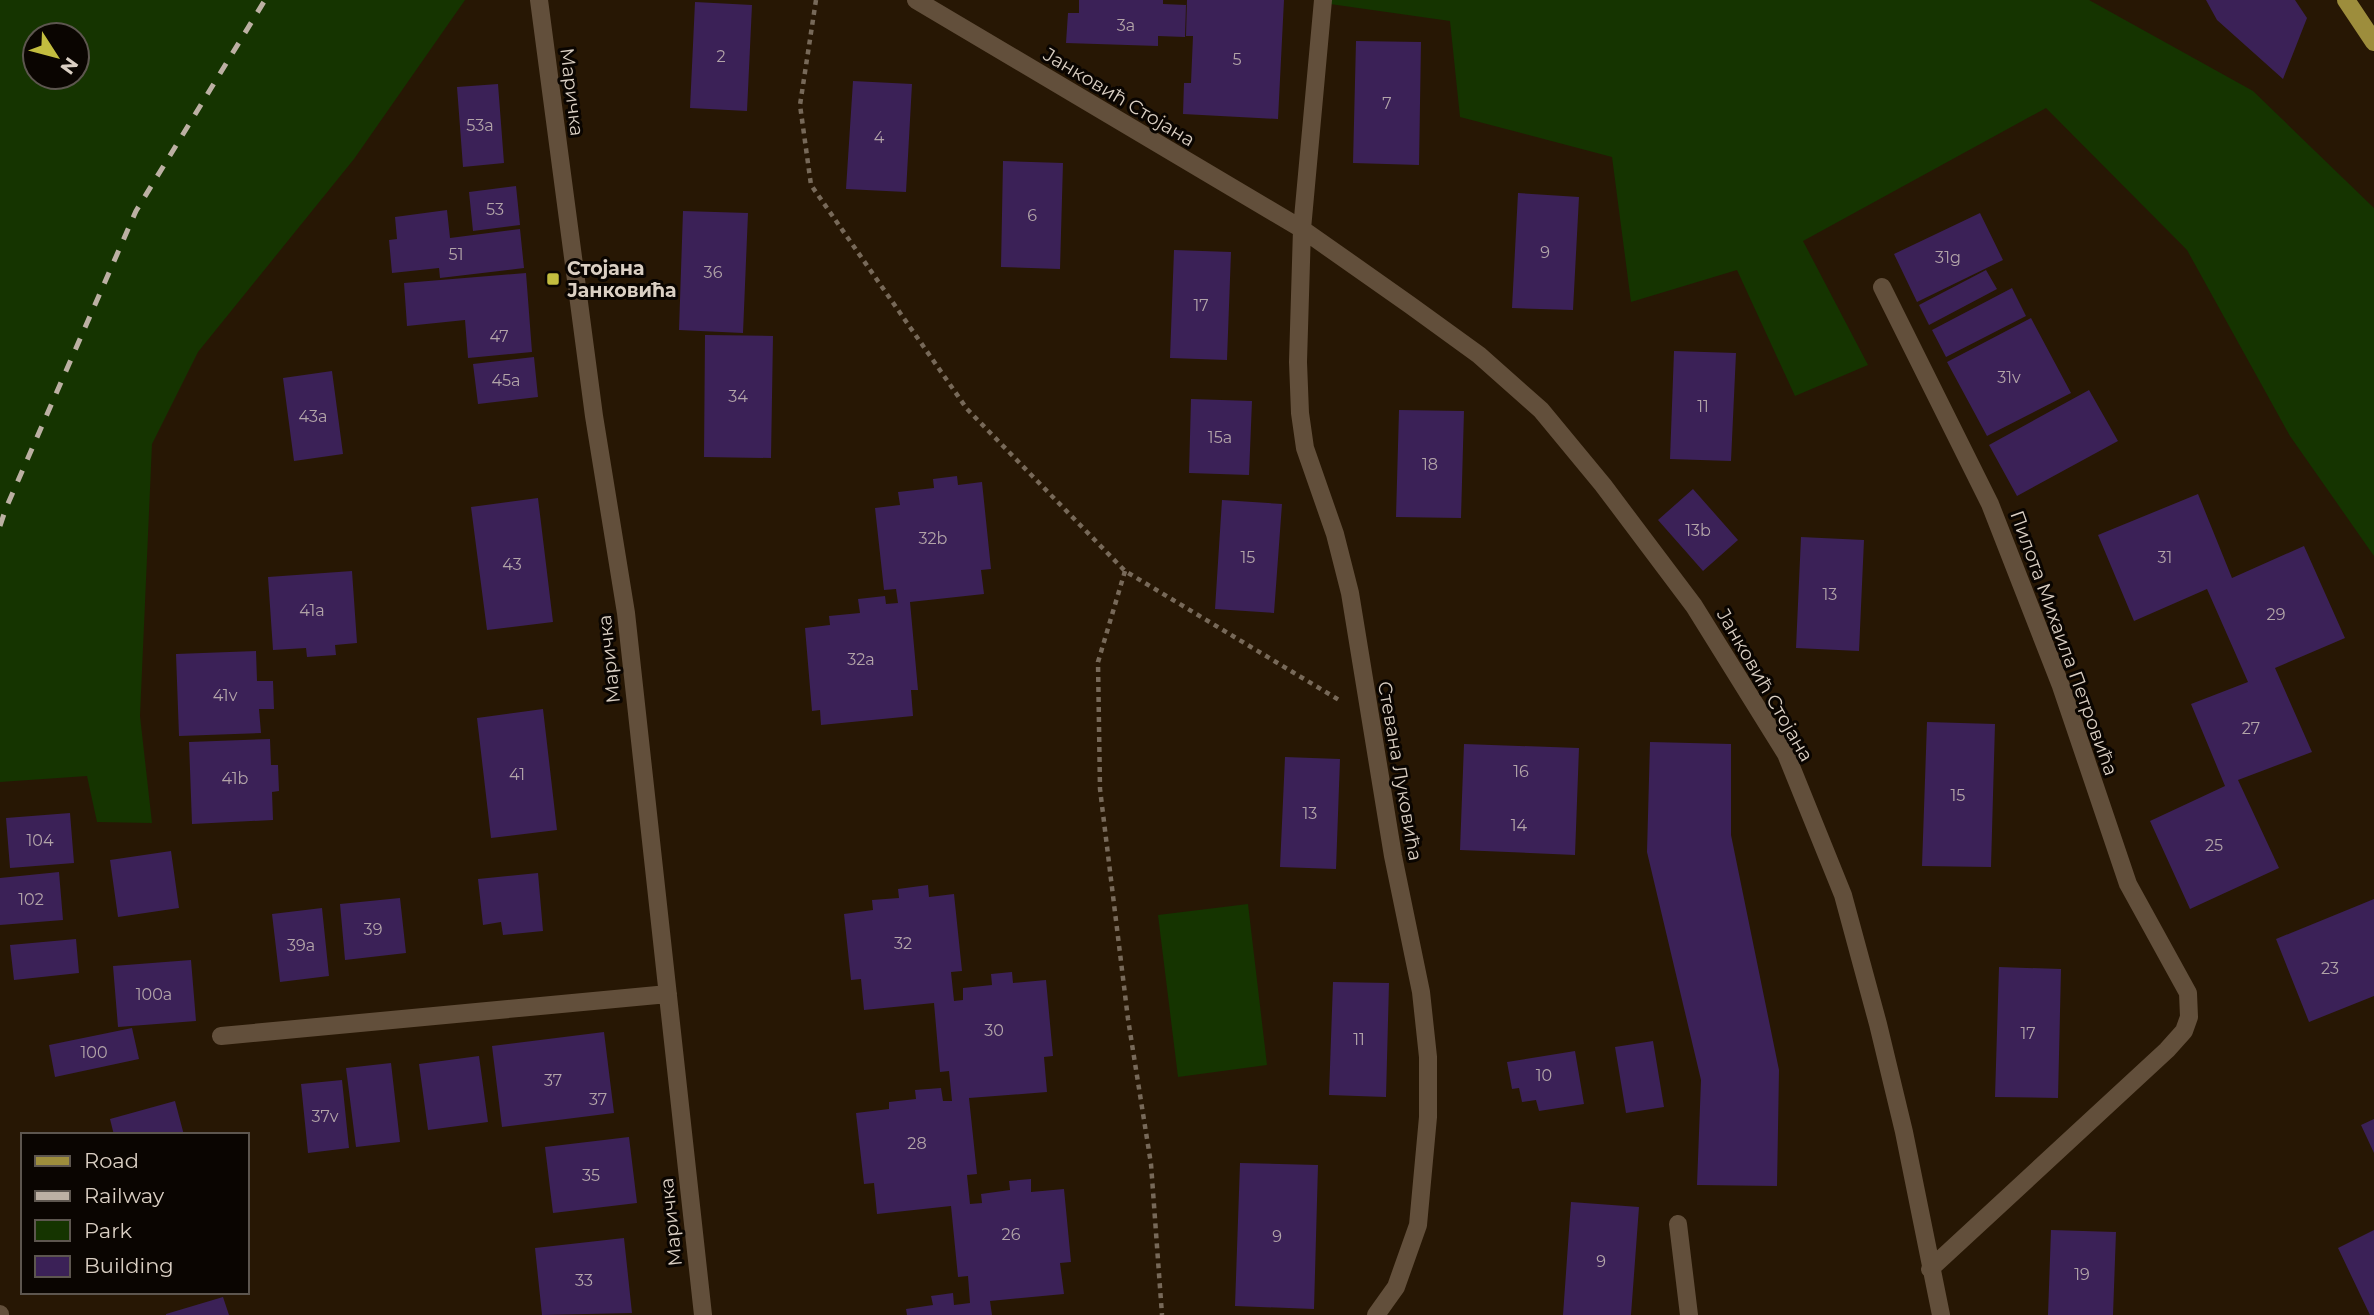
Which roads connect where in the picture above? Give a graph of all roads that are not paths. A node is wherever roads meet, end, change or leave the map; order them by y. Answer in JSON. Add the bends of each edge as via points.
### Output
{"nodes":[{"id":1,"x":539,"y":0,"type":"edge"},
{"id":2,"x":916,"y":0,"type":"edge"},
{"id":3,"x":1323,"y":0,"type":"edge"},
{"id":4,"x":2346,"y":0,"type":"edge"},
{"id":5,"x":2374,"y":42,"type":"edge"},
{"id":6,"x":1302,"y":229,"type":"junction"},
{"id":7,"x":1882,"y":287,"type":"dead end"},
{"id":8,"x":668,"y":994,"type":"junction"},
{"id":9,"x":221,"y":1036,"type":"dead end"},
{"id":10,"x":1678,"y":1224,"type":"dead end"},
{"id":11,"x":1930,"y":1269,"type":"junction"},
{"id":12,"x":703,"y":1315,"type":"edge"},
{"id":13,"x":1376,"y":1315,"type":"edge"},
{"id":14,"x":1689,"y":1315,"type":"edge"},
{"id":15,"x":1941,"y":1315,"type":"edge"}],
"edges":[{"from":1,"to":8,"type":"street","name":"Маричка","via":[[594,415],[626,613]]},
{"from":2,"to":6,"type":"street","name":"Јанковић Стојана"},
{"from":3,"to":6,"type":"street"},
{"from":4,"to":5,"type":"main road"},
{"from":6,"to":11,"type":"street","name":"Јанковић Стојана","via":[[1479,355],[1541,410],[1694,606],[1786,754],[1843,895],[1904,1132]]},
{"from":6,"to":13,"type":"street","name":"Стевана Луковића","via":[[1298,362],[1305,448],[1350,593],[1393,856],[1421,992],[1428,1069],[1418,1225],[1396,1287]]},
{"from":7,"to":11,"type":"street","name":"Пилота Михаила Петровића","via":[[1990,504],[2061,686],[2128,884],[2188,993],[2189,1017],[2184,1031],[2167,1051]]},
{"from":8,"to":9,"type":"street"},
{"from":8,"to":12,"type":"street","name":"Маричка"},
{"from":10,"to":14,"type":"street"},
{"from":11,"to":15,"type":"street","name":"Јанковић Стојана"}]}
